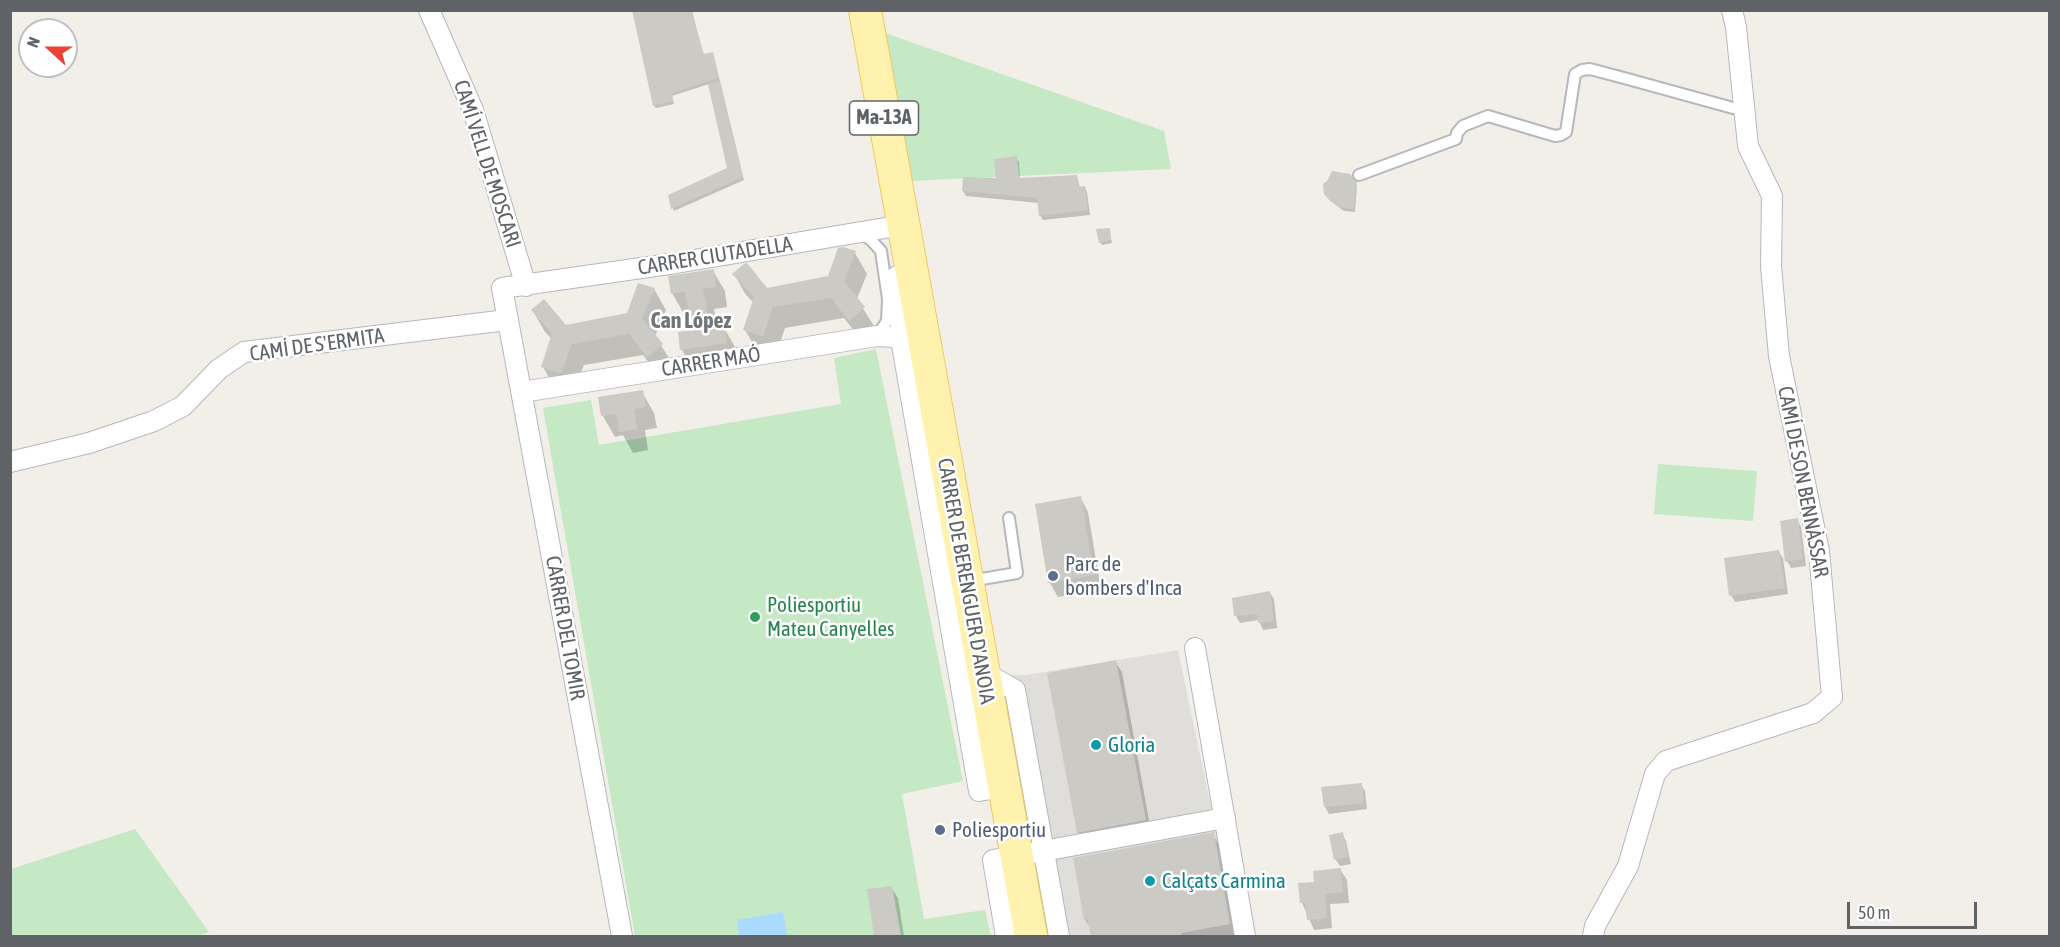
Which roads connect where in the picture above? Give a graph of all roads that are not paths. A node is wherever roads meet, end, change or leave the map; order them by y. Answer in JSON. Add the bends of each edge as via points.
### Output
{"nodes":[{"id":1,"x":429,"y":10,"type":"edge"},
{"id":2,"x":865,"y":10,"type":"edge"},
{"id":3,"x":1732,"y":10,"type":"edge"},
{"id":4,"x":1744,"y":111,"type":"junction"},
{"id":5,"x":1359,"y":175,"type":"dead end"},
{"id":6,"x":903,"y":225,"type":"junction"},
{"id":7,"x":860,"y":232,"type":"junction"},
{"id":8,"x":526,"y":286,"type":"junction"},
{"id":9,"x":507,"y":320,"type":"junction"},
{"id":10,"x":877,"y":336,"type":"junction"},
{"id":11,"x":901,"y":339,"type":"junction"},
{"id":12,"x":522,"y":392,"type":"junction"},
{"id":13,"x":10,"y":462,"type":"edge"},
{"id":14,"x":1010,"y":518,"type":"dead end"},
{"id":15,"x":966,"y":581,"type":"junction"},
{"id":16,"x":1196,"y":648,"type":"dead end"},
{"id":17,"x":982,"y":671,"type":"junction"},
{"id":18,"x":1003,"y":787,"type":"junction"},
{"id":19,"x":1225,"y":818,"type":"junction"},
{"id":20,"x":1030,"y":853,"type":"junction"},
{"id":21,"x":622,"y":936,"type":"edge"},
{"id":22,"x":1006,"y":936,"type":"edge"},
{"id":23,"x":1031,"y":936,"type":"edge"},
{"id":24,"x":1059,"y":936,"type":"edge"},
{"id":25,"x":1245,"y":936,"type":"edge"},
{"id":26,"x":1593,"y":936,"type":"edge"}],
"edges":[{"from":1,"to":8,"type":"street","name":"CAMÍ VELL DE MOSCARI","via":[[473,110]]},
{"from":2,"to":6,"type":"main road","number":"Ma-13A"},
{"from":3,"to":4,"type":"street","name":"CAMÍ DE SON BENNÀSSAR"},
{"from":4,"to":5,"type":"lane","via":[[1582,70],[1575,74],[1566,132],[1561,135],[1488,116],[1463,126],[1456,139]]},
{"from":4,"to":26,"type":"street","name":"CAMÍ DE SON BENNÀSSAR","via":[[1748,147],[1772,196],[1772,266],[1779,356],[1819,551],[1832,697],[1813,713],[1666,761],[1655,774],[1628,866]]},
{"from":6,"to":7,"type":"street","name":"CARRER CIUTADELLA"},
{"from":6,"to":11,"type":"street","via":[[893,249],[901,298]]},
{"from":6,"to":15,"type":"main road","name":"CARRER DE BERENGUER D'ANOIA"},
{"from":7,"to":8,"type":"street","name":"CARRER CIUTADELLA"},
{"from":7,"to":10,"type":"lane","via":[[881,251],[887,321]]},
{"from":8,"to":9,"type":"street","name":"CARRER CIUTADELLA","via":[[502,288]]},
{"from":9,"to":12,"type":"street","name":"CARRER DEL TOMIR"},
{"from":9,"to":13,"type":"street","name":"CAMÍ DE S'ERMITA","via":[[244,352],[219,369],[183,406],[154,421],[89,443]]},
{"from":10,"to":11,"type":"street","name":"CARRER MAÓ"},
{"from":10,"to":12,"type":"street","name":"CARRER MAÓ"},
{"from":11,"to":18,"type":"street","via":[[980,790]]},
{"from":12,"to":21,"type":"street","name":"CARRER DEL TOMIR"},
{"from":14,"to":15,"type":"lane","via":[[1017,573]]},
{"from":15,"to":17,"type":"main road","name":"CARRER DE BERENGUER D'ANOIA"},
{"from":16,"to":19,"type":"street"},
{"from":17,"to":18,"type":"main road","name":"CARRER DE BERENGUER D'ANOIA"},
{"from":17,"to":20,"type":"street","via":[[1015,690]]},
{"from":18,"to":20,"type":"main road","name":"CARRER DE BERENGUER D'ANOIA"},
{"from":19,"to":20,"type":"street"},
{"from":19,"to":25,"type":"street"},
{"from":20,"to":22,"type":"street","via":[[993,860]]},
{"from":20,"to":23,"type":"main road","name":"CARRER DE BERENGUER D'ANOIA"},
{"from":20,"to":24,"type":"street"}]}
